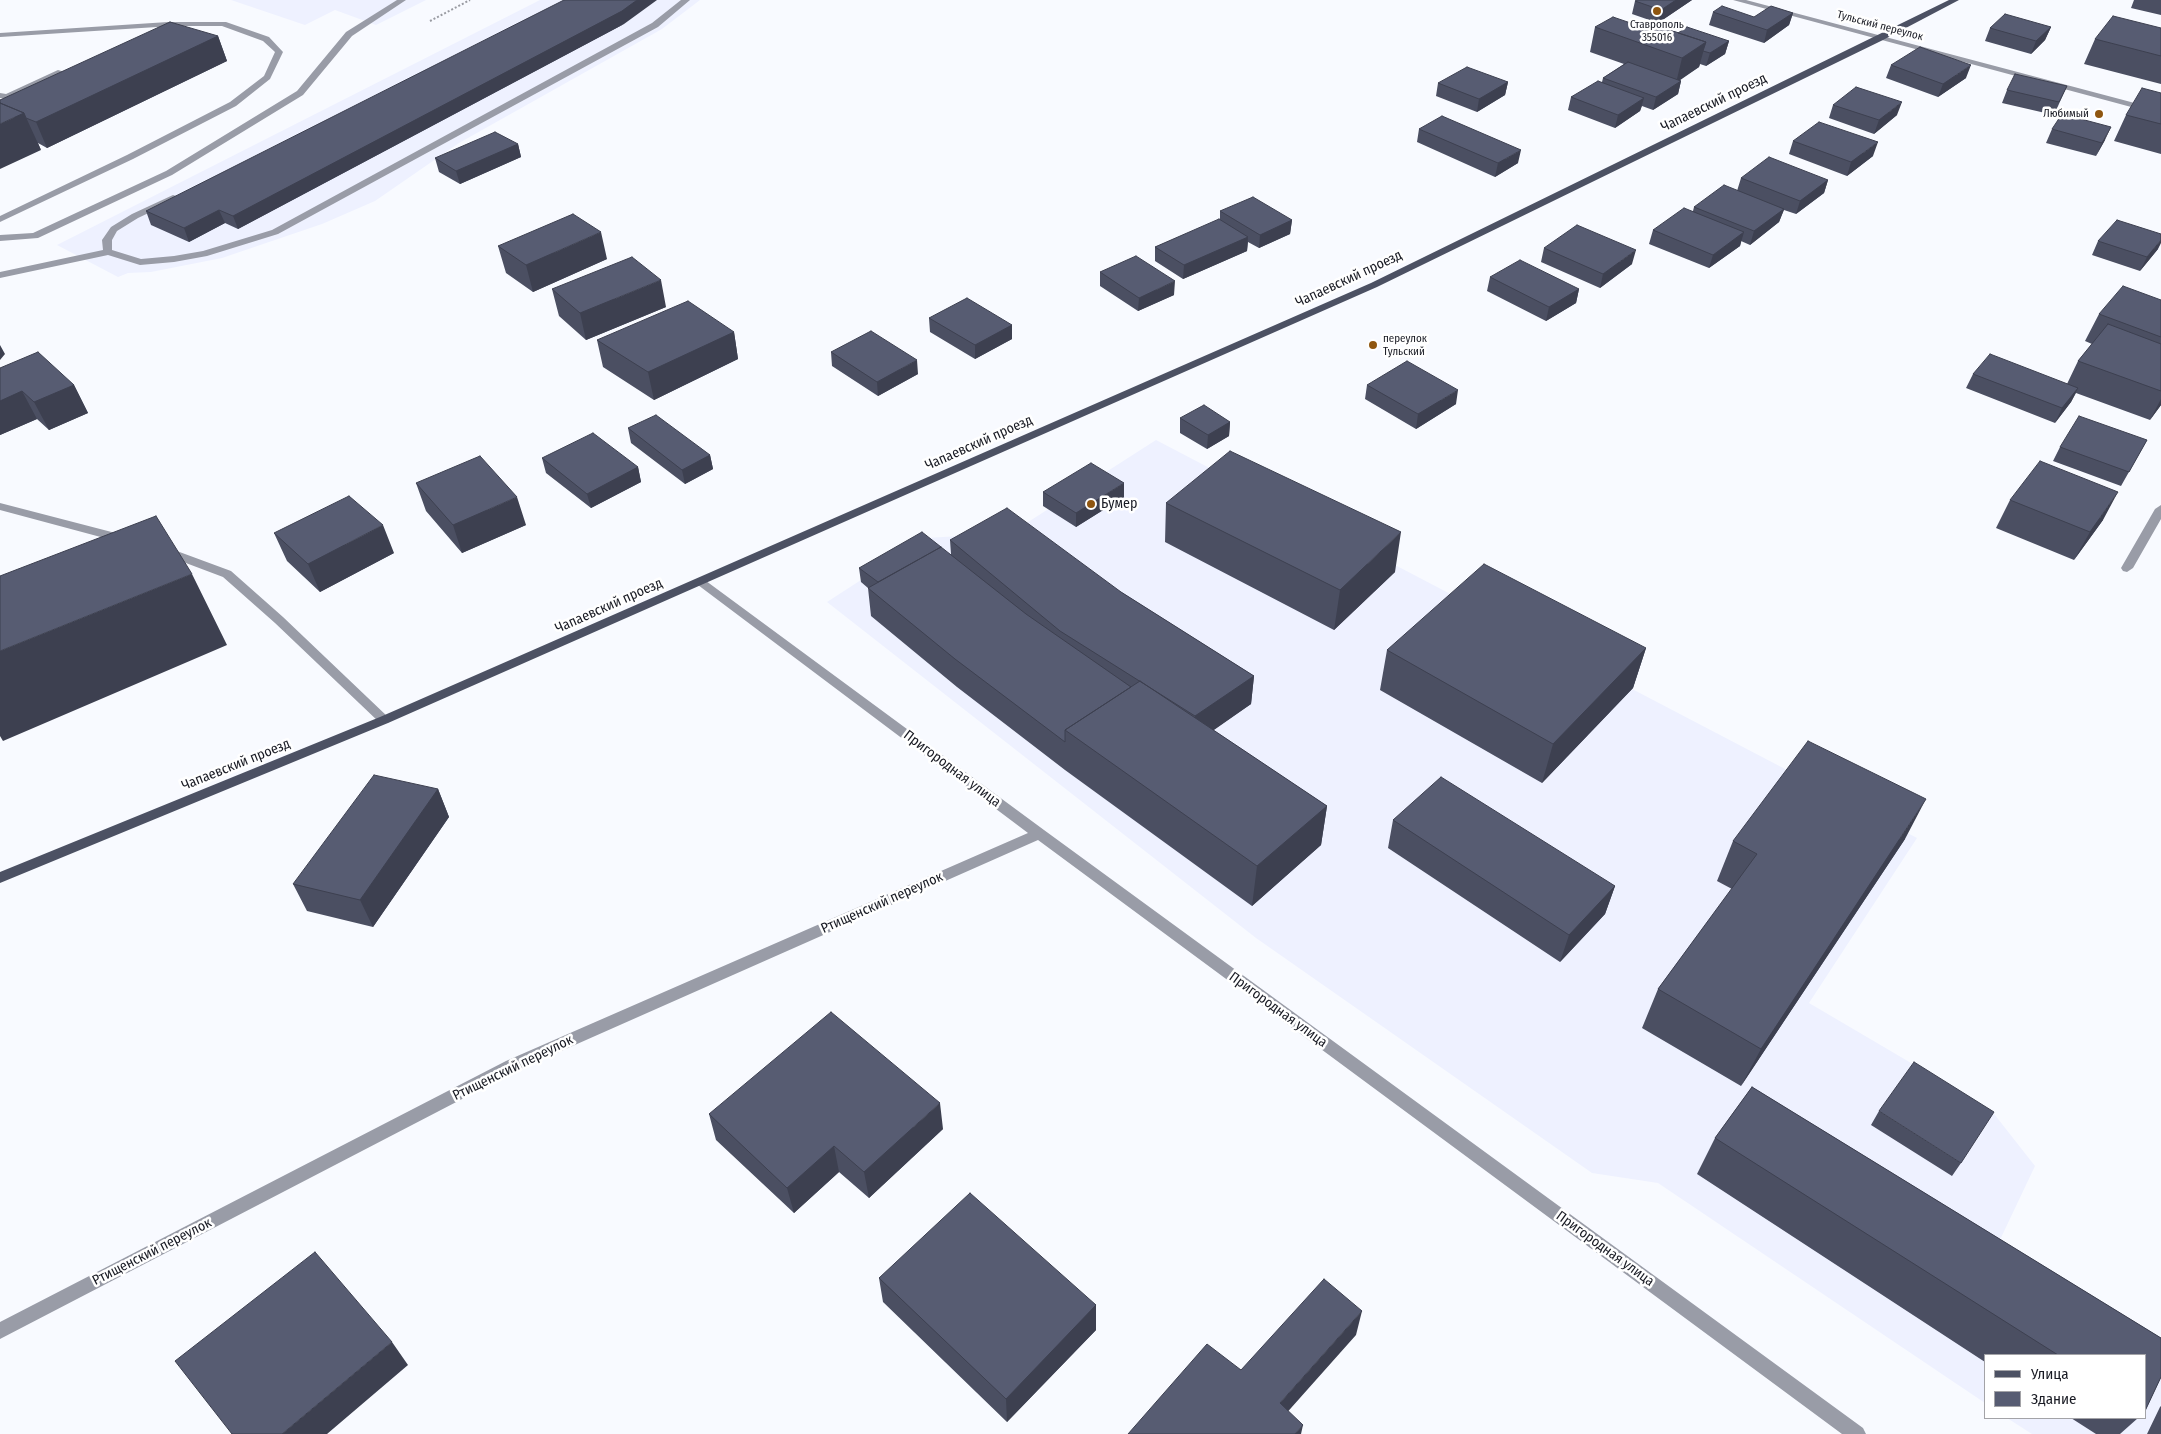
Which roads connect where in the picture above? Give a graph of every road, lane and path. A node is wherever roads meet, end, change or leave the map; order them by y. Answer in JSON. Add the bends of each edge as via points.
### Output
{"nodes":[{"id":1,"x":402,"y":0,"type":"edge"},
{"id":2,"x":686,"y":0,"type":"edge"},
{"id":3,"x":1737,"y":0,"type":"edge"},
{"id":4,"x":1954,"y":0,"type":"edge"},
{"id":5,"x":168,"y":24,"type":"junction"},
{"id":6,"x":0,"y":35,"type":"edge"},
{"id":7,"x":141,"y":36,"type":"edge"},
{"id":8,"x":1880,"y":38,"type":"junction"},
{"id":9,"x":69,"y":68,"type":"edge"},
{"id":10,"x":0,"y":95,"type":"edge"},
{"id":11,"x":2161,"y":113,"type":"edge"},
{"id":12,"x":184,"y":193,"type":"edge"},
{"id":13,"x":0,"y":219,"type":"edge"},
{"id":14,"x":0,"y":238,"type":"edge"},
{"id":15,"x":108,"y":252,"type":"junction"},
{"id":16,"x":0,"y":275,"type":"edge"},
{"id":17,"x":0,"y":506,"type":"edge"},
{"id":18,"x":2161,"y":509,"type":"edge"},
{"id":19,"x":132,"y":542,"type":"edge"},
{"id":20,"x":150,"y":547,"type":"edge"},
{"id":21,"x":2127,"y":568,"type":"dead end"},
{"id":22,"x":702,"y":582,"type":"junction"},
{"id":23,"x":384,"y":720,"type":"junction"},
{"id":24,"x":1039,"y":834,"type":"junction"},
{"id":25,"x":0,"y":878,"type":"edge"},
{"id":26,"x":0,"y":1331,"type":"edge"},
{"id":27,"x":1857,"y":1434,"type":"edge"}],
"edges":[{"from":1,"to":14,"type":"street","via":[[350,34],[300,93],[169,173],[35,236]]},
{"from":2,"to":15,"type":"street","via":[[655,24],[275,232],[204,254],[174,259],[140,262]]},
{"from":3,"to":8,"type":"street","name":"Тульский переулок"},
{"from":4,"to":8,"type":"main road","name":"Чапаевский проезд"},
{"from":5,"to":6,"type":"street"},
{"from":5,"to":7,"type":"street"},
{"from":5,"to":13,"type":"street","via":[[223,24],[266,39],[279,52],[267,76],[232,104]]},
{"from":8,"to":11,"type":"street","name":"Тульский переулок"},
{"from":8,"to":22,"type":"main road","name":"Чапаевский проезд","via":[[1374,285]]},
{"from":9,"to":10,"type":"street","via":[[6,97]]},
{"from":12,"to":15,"type":"street","via":[[114,229],[107,240]]},
{"from":15,"to":16,"type":"street"},
{"from":17,"to":19,"type":"street"},
{"from":18,"to":21,"type":"street"},
{"from":20,"to":23,"type":"street","via":[[227,574]]},
{"from":22,"to":23,"type":"main road","name":"Чапаевский проезд"},
{"from":22,"to":24,"type":"street","name":"Пригородная улица"},
{"from":23,"to":25,"type":"main road","name":"Чапаевский проезд"},
{"from":24,"to":26,"type":"street","name":"Ртищенский переулок","via":[[511,1066]]},
{"from":24,"to":27,"type":"street","name":"Пригородная улица"}]}
